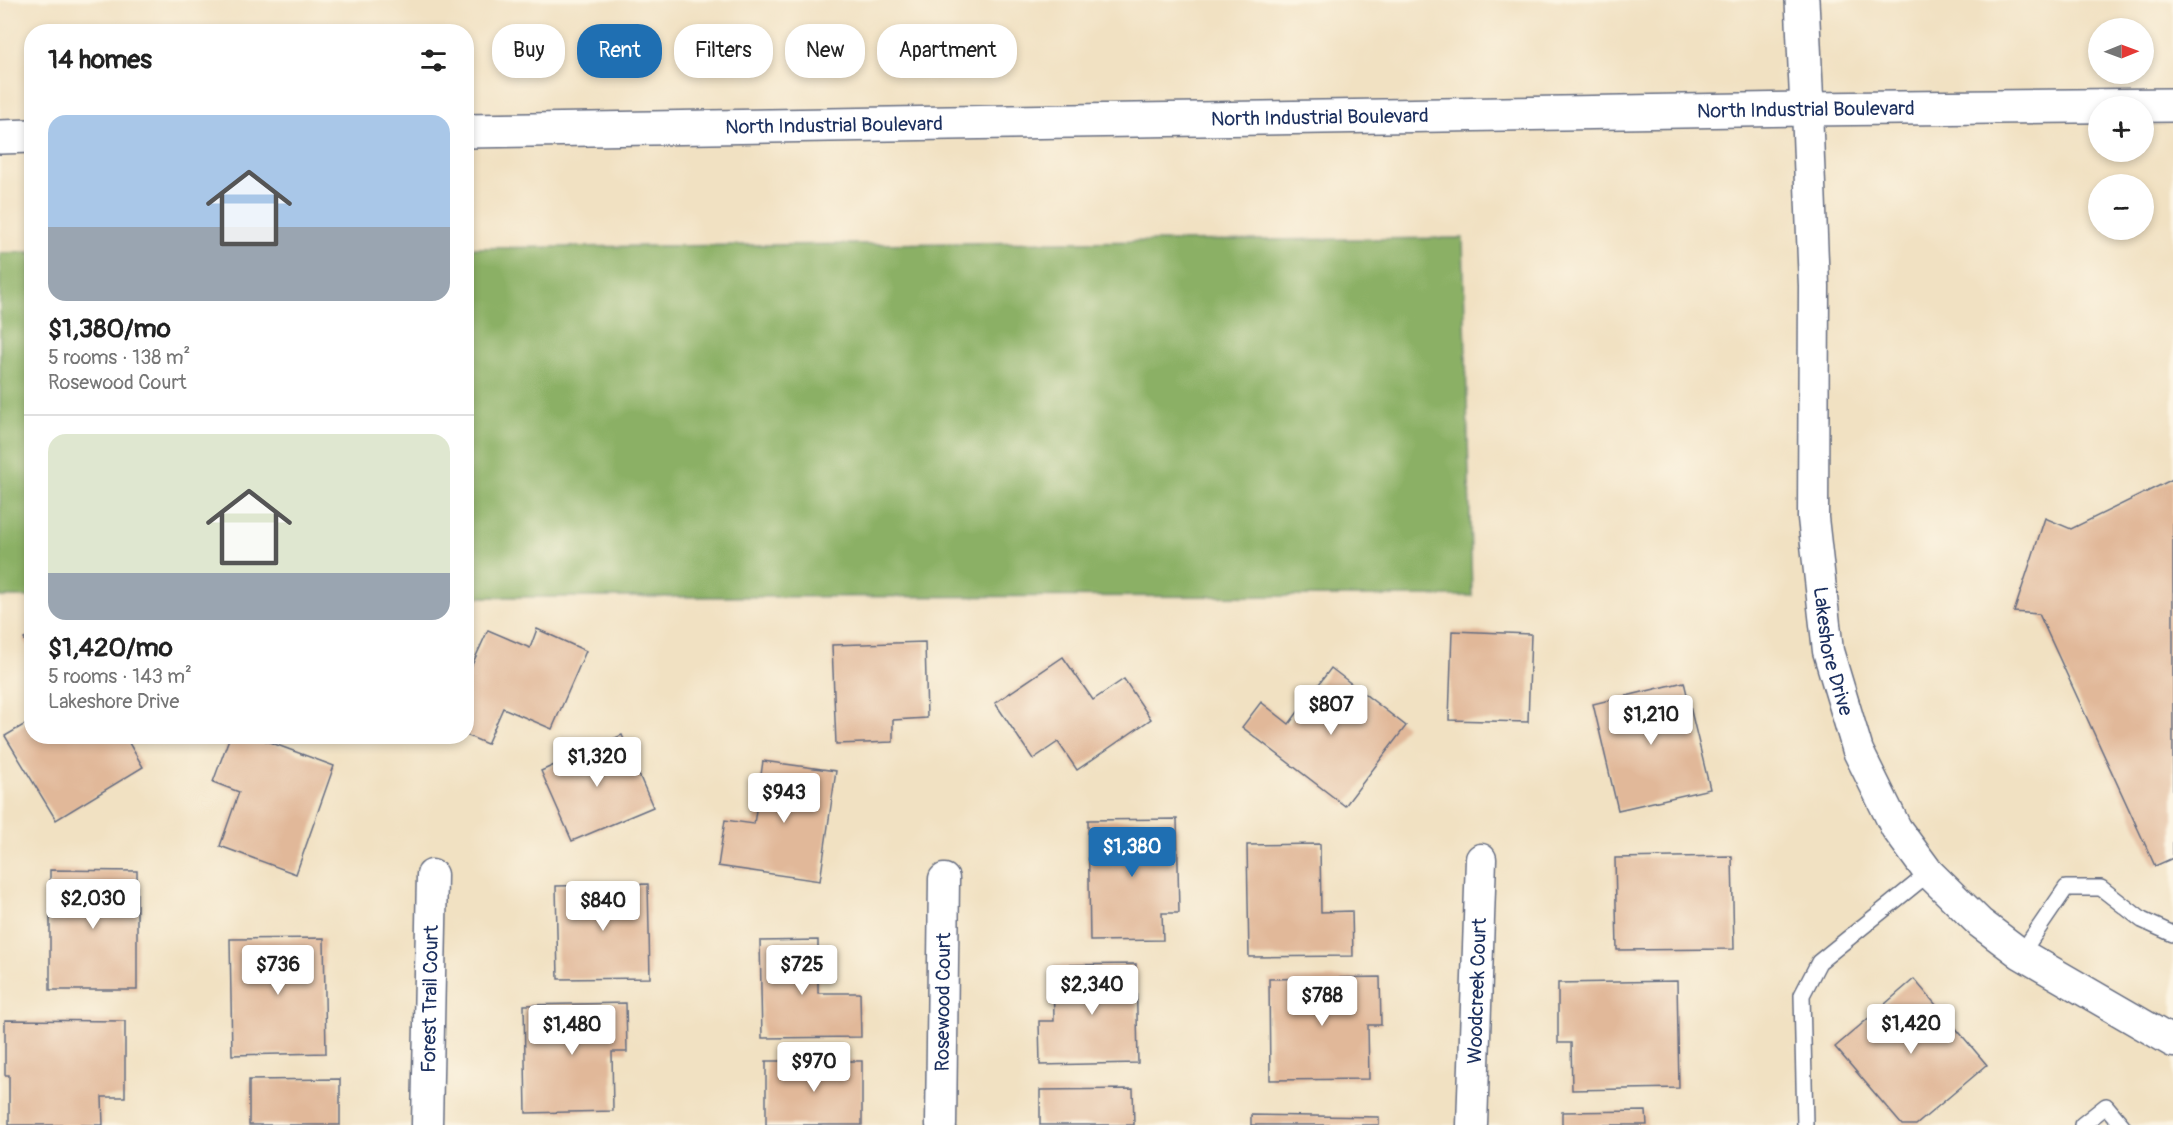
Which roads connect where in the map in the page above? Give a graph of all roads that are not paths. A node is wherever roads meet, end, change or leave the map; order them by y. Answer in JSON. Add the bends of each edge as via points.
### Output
{"nodes":[{"id":1,"x":1802,"y":0,"type":"edge"},
{"id":2,"x":2173,"y":105,"type":"edge"},
{"id":3,"x":1807,"y":109,"type":"junction"},
{"id":4,"x":474,"y":131,"type":"edge"},
{"id":5,"x":24,"y":136,"type":"edge"},
{"id":6,"x":0,"y":137,"type":"edge"},
{"id":7,"x":1481,"y":859,"type":"dead end"},
{"id":8,"x":1929,"y":873,"type":"junction"},
{"id":9,"x":432,"y":874,"type":"dead end"},
{"id":10,"x":944,"y":879,"type":"dead end"},
{"id":11,"x":2173,"y":934,"type":"edge"},
{"id":12,"x":2020,"y":954,"type":"junction"},
{"id":13,"x":2173,"y":1042,"type":"edge"},
{"id":14,"x":427,"y":1125,"type":"edge"},
{"id":15,"x":941,"y":1125,"type":"edge"},
{"id":16,"x":1472,"y":1125,"type":"edge"},
{"id":17,"x":1805,"y":1125,"type":"edge"},
{"id":18,"x":2082,"y":1125,"type":"edge"},
{"id":19,"x":2122,"y":1125,"type":"edge"}],
"edges":[{"from":1,"to":3,"type":"main road"},
{"from":2,"to":3,"type":"main road","name":"North Industrial Boulevard"},
{"from":3,"to":4,"type":"main road","name":"North Industrial Boulevard"},
{"from":3,"to":8,"type":"street","name":"Lakeshore Drive","via":[[1814,286],[1813,518],[1828,651],[1858,751],[1896,828]]},
{"from":5,"to":6,"type":"main road"},
{"from":7,"to":16,"type":"street","name":"Woodcreek Court"},
{"from":8,"to":12,"type":"street","name":"Lakeshore Drive","via":[[1980,923]]},
{"from":8,"to":17,"type":"lane","via":[[1819,962],[1802,995]]},
{"from":9,"to":14,"type":"street","name":"Forest Trail Court"},
{"from":10,"to":15,"type":"street","name":"Rosewood Court"},
{"from":11,"to":12,"type":"lane","via":[[2142,920],[2101,888],[2066,888]]},
{"from":12,"to":13,"type":"street","name":"Lakeshore Drive"},
{"from":18,"to":19,"type":"lane","via":[[2106,1106]]}]}
